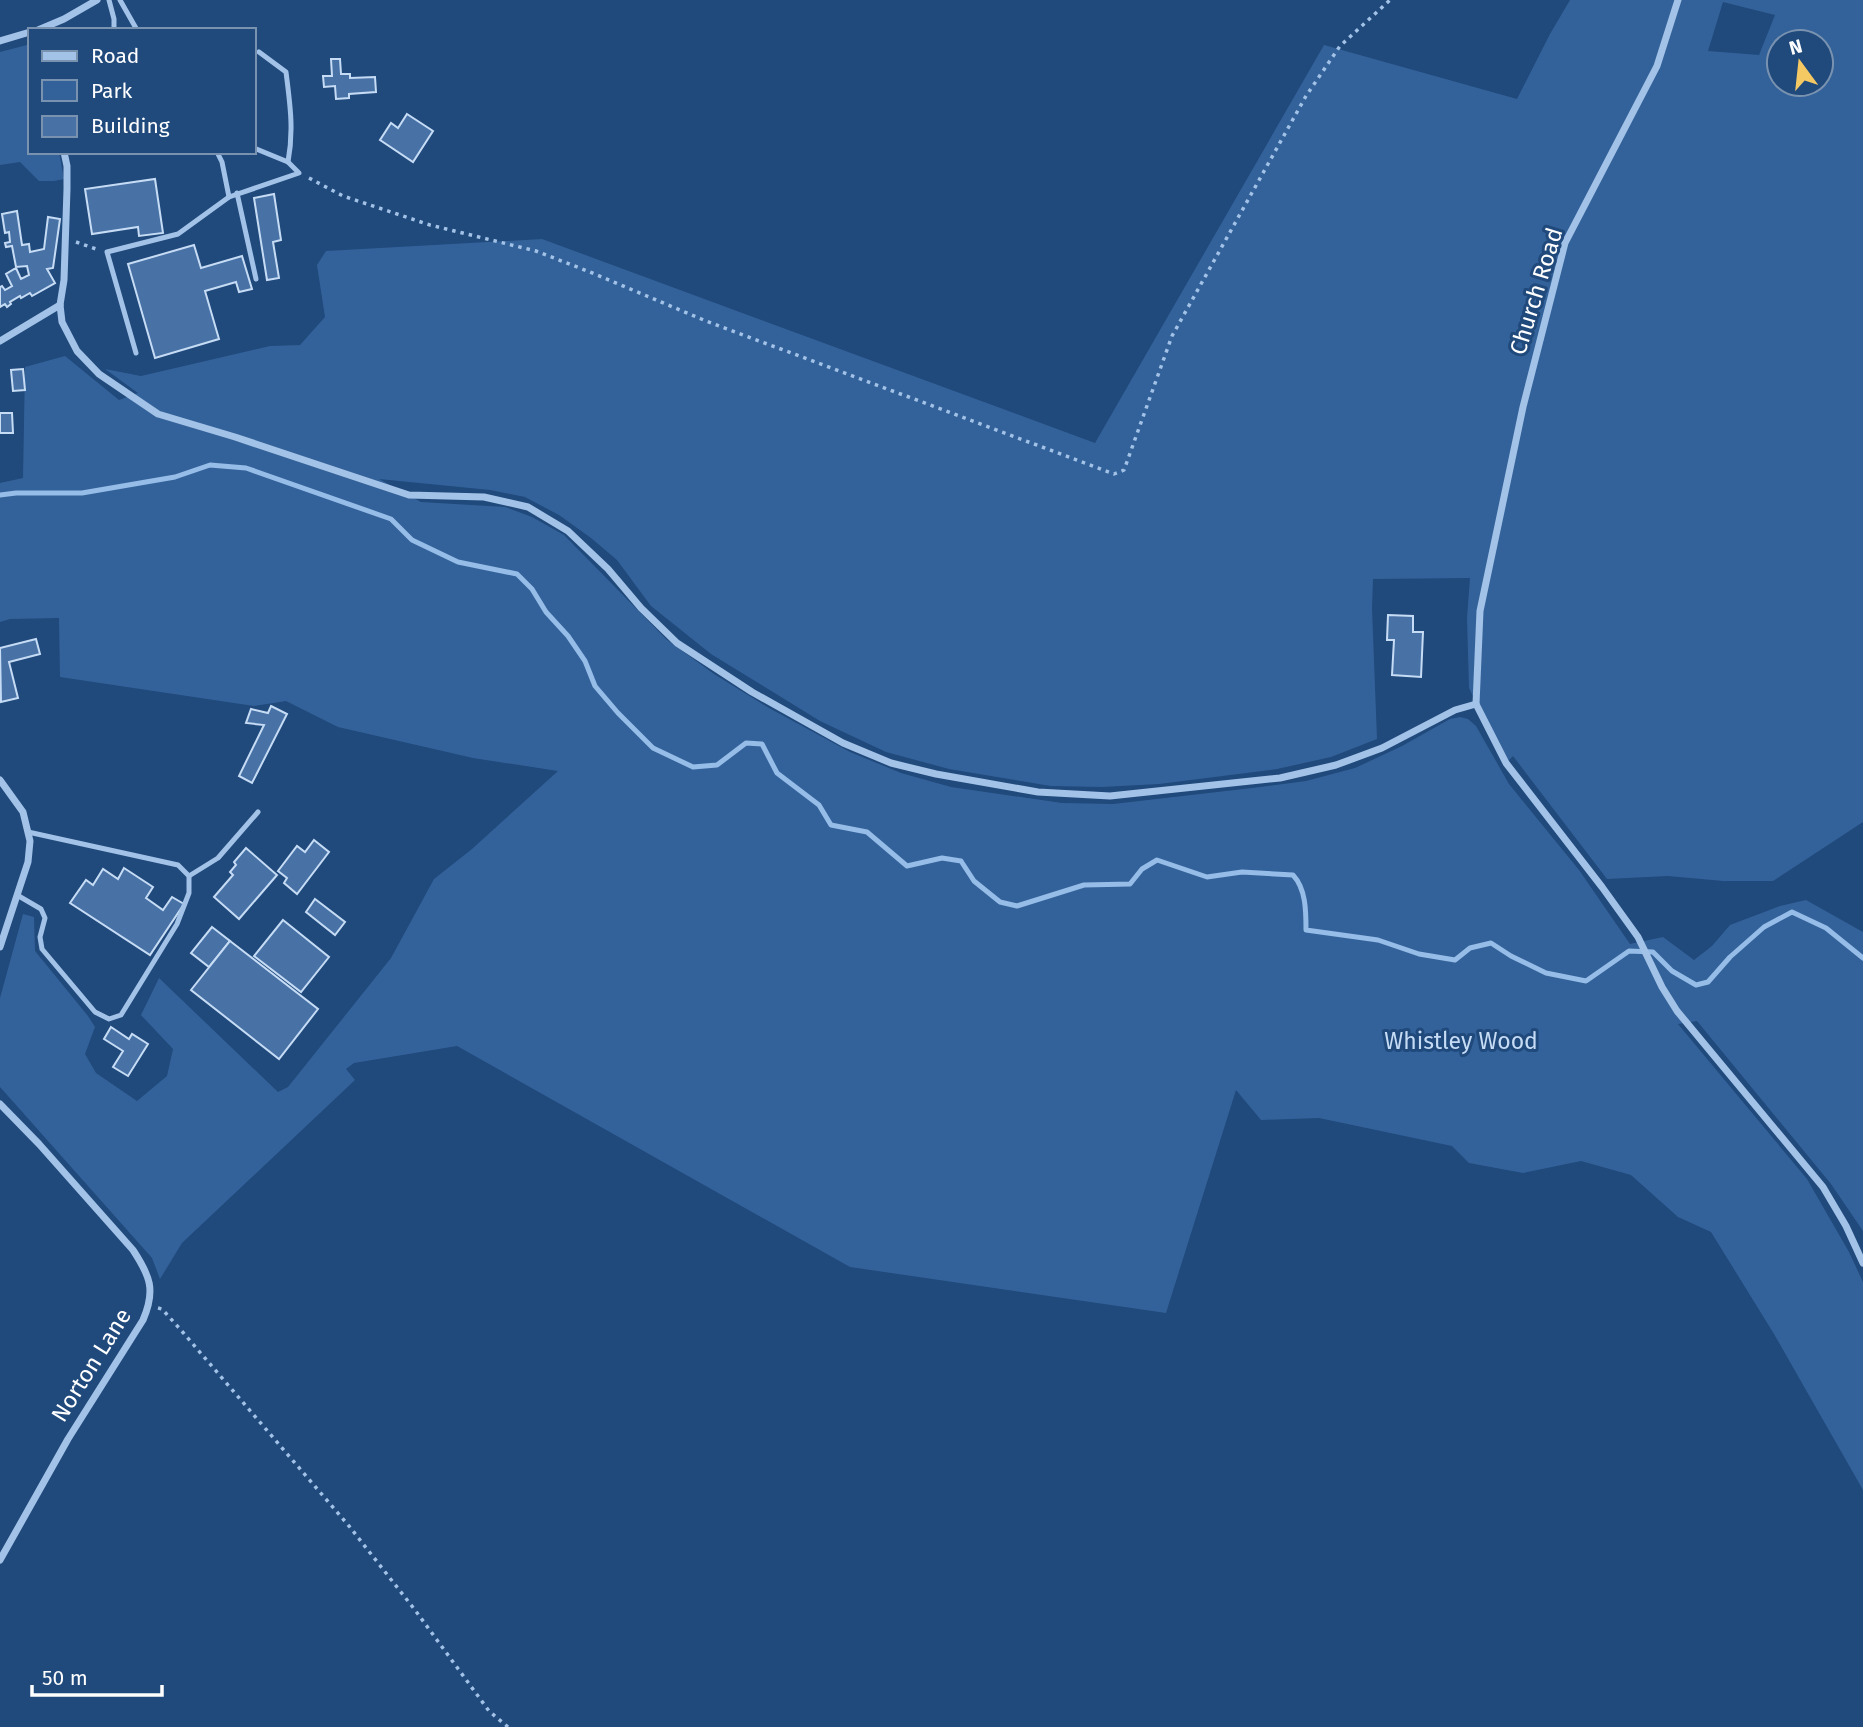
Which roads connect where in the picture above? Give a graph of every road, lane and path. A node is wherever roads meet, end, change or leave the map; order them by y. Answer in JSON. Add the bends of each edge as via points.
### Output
{"nodes":[{"id":1,"x":97,"y":0,"type":"edge"},
{"id":2,"x":109,"y":0,"type":"edge"},
{"id":3,"x":120,"y":0,"type":"edge"},
{"id":4,"x":1390,"y":0,"type":"edge"},
{"id":5,"x":1678,"y":0,"type":"edge"},
{"id":6,"x":44,"y":28,"type":"edge"},
{"id":7,"x":114,"y":28,"type":"edge"},
{"id":8,"x":136,"y":28,"type":"edge"},
{"id":9,"x":28,"y":33,"type":"edge"},
{"id":10,"x":0,"y":41,"type":"edge"},
{"id":11,"x":259,"y":52,"type":"dead end"},
{"id":12,"x":256,"y":149,"type":"edge"},
{"id":13,"x":64,"y":154,"type":"edge"},
{"id":14,"x":218,"y":154,"type":"edge"},
{"id":15,"x":288,"y":162,"type":"junction"},
{"id":16,"x":299,"y":173,"type":"junction"},
{"id":17,"x":237,"y":193,"type":"junction"},
{"id":18,"x":229,"y":197,"type":"junction"},
{"id":19,"x":64,"y":239,"type":"junction"},
{"id":20,"x":107,"y":253,"type":"junction"},
{"id":21,"x":256,"y":279,"type":"dead end"},
{"id":22,"x":60,"y":305,"type":"junction"},
{"id":23,"x":0,"y":341,"type":"edge"},
{"id":24,"x":136,"y":353,"type":"dead end"},
{"id":25,"x":1476,"y":704,"type":"junction"},
{"id":26,"x":0,"y":780,"type":"edge"},
{"id":27,"x":258,"y":812,"type":"dead end"},
{"id":28,"x":28,"y":832,"type":"junction"},
{"id":29,"x":189,"y":876,"type":"junction"},
{"id":30,"x":17,"y":895,"type":"junction"},
{"id":31,"x":0,"y":947,"type":"edge"},
{"id":32,"x":0,"y":1104,"type":"edge"},
{"id":33,"x":1863,"y":1263,"type":"edge"},
{"id":34,"x":150,"y":1305,"type":"junction"},
{"id":35,"x":0,"y":1560,"type":"edge"},
{"id":36,"x":508,"y":1727,"type":"edge"}],
"edges":[{"from":1,"to":6,"type":"street"},
{"from":2,"to":7,"type":"lane"},
{"from":3,"to":8,"type":"lane"},
{"from":4,"to":16,"type":"path","via":[[1340,46],[1306,96],[1172,335],[1124,470],[1114,474],[706,321],[536,251],[430,225],[343,196]]},
{"from":5,"to":25,"type":"street","name":"Church Road","via":[[1657,66],[1565,243],[1523,407],[1480,611]]},
{"from":9,"to":10,"type":"street"},
{"from":11,"to":15,"type":"lane","via":[[286,72],[292,121]]},
{"from":12,"to":15,"type":"lane"},
{"from":13,"to":19,"type":"street"},
{"from":14,"to":18,"type":"lane"},
{"from":15,"to":16,"type":"lane"},
{"from":16,"to":17,"type":"lane"},
{"from":17,"to":18,"type":"lane"},
{"from":17,"to":21,"type":"lane"},
{"from":18,"to":20,"type":"lane","via":[[178,234]]},
{"from":19,"to":20,"type":"path"},
{"from":19,"to":22,"type":"street"},
{"from":20,"to":24,"type":"lane"},
{"from":22,"to":23,"type":"street"},
{"from":22,"to":25,"type":"street","via":[[62,322],[77,351],[99,374],[158,414],[408,495],[484,497],[528,507],[568,531],[677,643],[832,737],[891,762],[1038,792],[1124,795],[1280,778],[1336,765]]},
{"from":25,"to":33,"type":"street","via":[[1506,763],[1640,941],[1677,1011],[1823,1187]]},
{"from":26,"to":28,"type":"street","via":[[23,812]]},
{"from":27,"to":29,"type":"lane","via":[[218,858]]},
{"from":28,"to":29,"type":"lane","via":[[178,865]]},
{"from":28,"to":30,"type":"street","via":[[28,862]]},
{"from":29,"to":30,"type":"lane","via":[[189,894],[177,924],[121,1016],[108,1019],[95,1012],[42,949],[45,918],[41,909]]},
{"from":30,"to":31,"type":"street"},
{"from":32,"to":34,"type":"street","name":"Norton Lane","via":[[133,1250],[151,1286]]},
{"from":34,"to":35,"type":"street","name":"Norton Lane"},
{"from":34,"to":36,"type":"path","via":[[162,1309],[349,1526],[489,1711]]}]}
